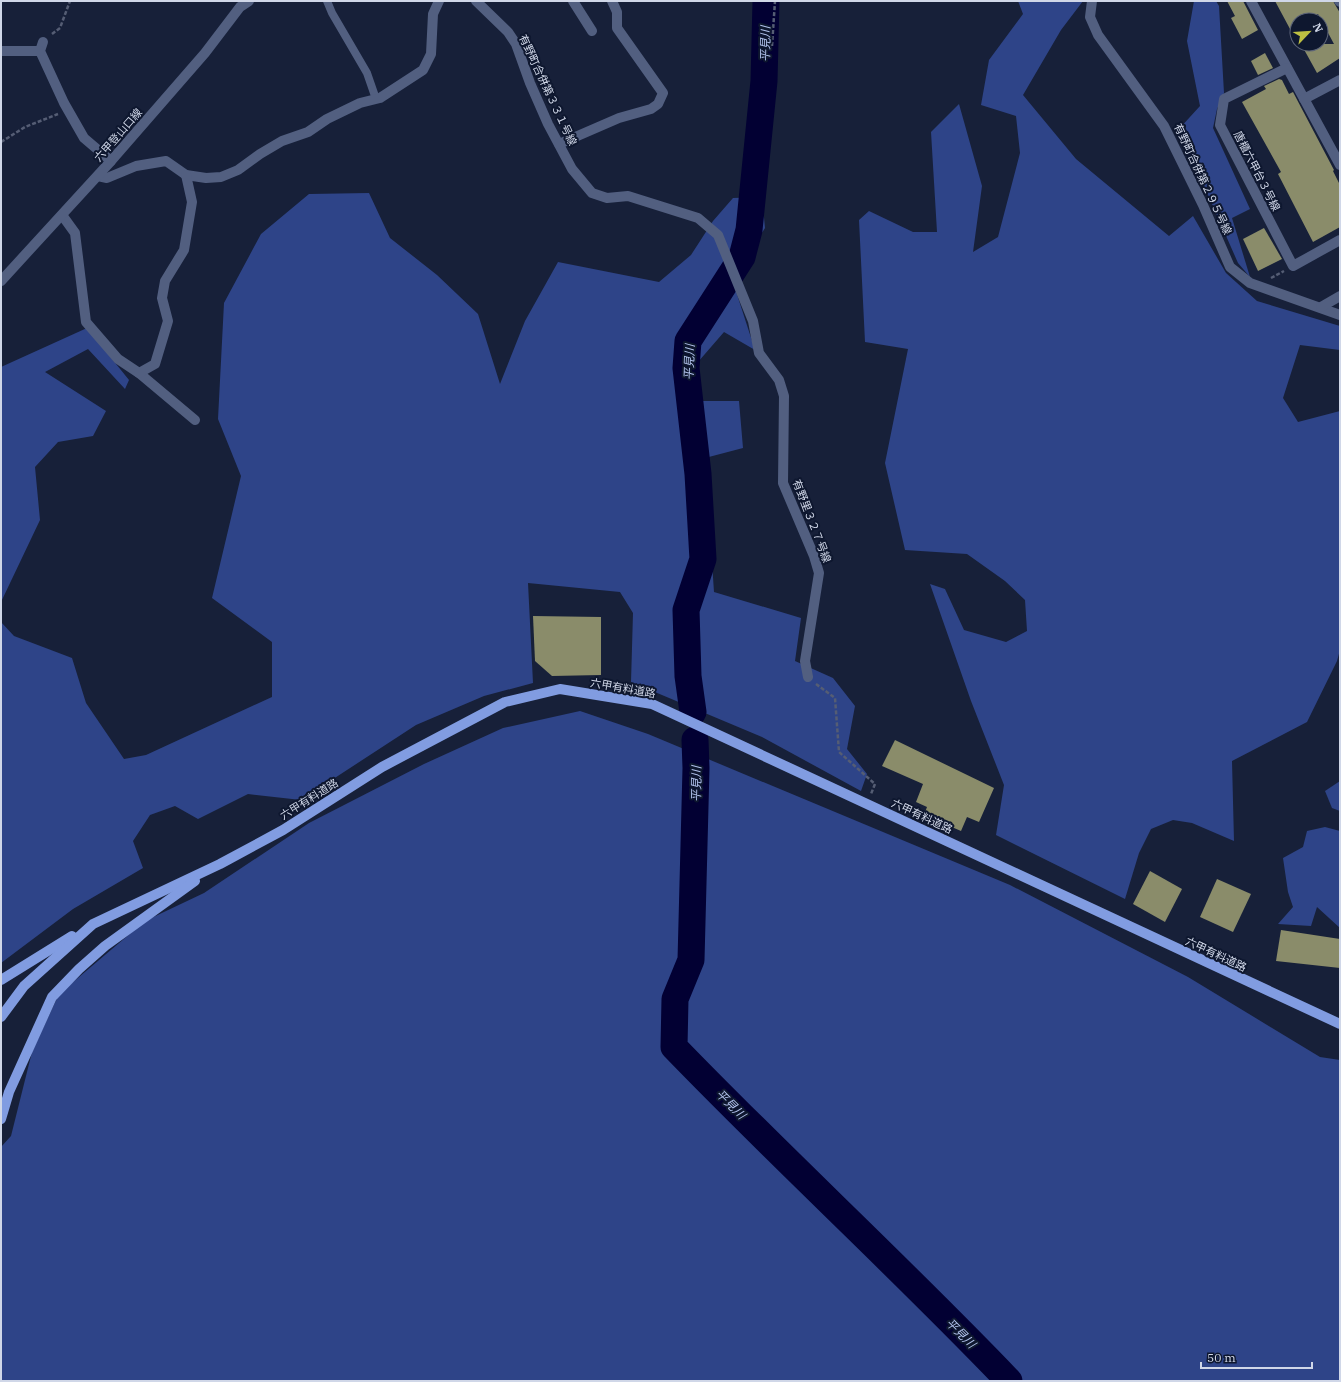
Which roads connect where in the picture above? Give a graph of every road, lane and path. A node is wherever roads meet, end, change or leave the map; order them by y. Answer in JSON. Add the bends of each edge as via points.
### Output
{"nodes":[{"id":1,"x":70,"y":1,"type":"edge"},
{"id":2,"x":248,"y":1,"type":"edge"},
{"id":3,"x":328,"y":1,"type":"edge"},
{"id":4,"x":439,"y":1,"type":"edge"},
{"id":5,"x":476,"y":1,"type":"edge"},
{"id":6,"x":573,"y":1,"type":"edge"},
{"id":7,"x":612,"y":1,"type":"edge"},
{"id":8,"x":775,"y":1,"type":"edge"},
{"id":9,"x":1092,"y":1,"type":"edge"},
{"id":10,"x":1251,"y":1,"type":"edge"},
{"id":11,"x":592,"y":31,"type":"dead end"},
{"id":12,"x":41,"y":46,"type":"junction"},
{"id":13,"x":772,"y":46,"type":"dead end"},
{"id":14,"x":1,"y":51,"type":"edge"},
{"id":15,"x":1287,"y":68,"type":"junction"},
{"id":16,"x":1340,"y":80,"type":"edge"},
{"id":17,"x":376,"y":99,"type":"junction"},
{"id":18,"x":1304,"y":99,"type":"junction"},
{"id":19,"x":68,"y":110,"type":"junction"},
{"id":20,"x":1,"y":142,"type":"edge"},
{"id":21,"x":559,"y":144,"type":"junction"},
{"id":22,"x":111,"y":161,"type":"junction"},
{"id":23,"x":1340,"y":166,"type":"edge"},
{"id":24,"x":186,"y":175,"type":"junction"},
{"id":25,"x":98,"y":176,"type":"junction"},
{"id":26,"x":62,"y":215,"type":"junction"},
{"id":27,"x":1340,"y":240,"type":"edge"},
{"id":28,"x":1293,"y":266,"type":"junction"},
{"id":29,"x":1,"y":281,"type":"edge"},
{"id":30,"x":1257,"y":286,"type":"junction"},
{"id":31,"x":1340,"y":296,"type":"edge"},
{"id":32,"x":1321,"y":307,"type":"junction"},
{"id":33,"x":1340,"y":315,"type":"edge"},
{"id":34,"x":139,"y":373,"type":"junction"},
{"id":35,"x":784,"y":396,"type":"joint"},
{"id":36,"x":195,"y":420,"type":"dead end"},
{"id":37,"x":808,"y":677,"type":"joint"},
{"id":38,"x":867,"y":803,"type":"junction"},
{"id":39,"x":220,"y":864,"type":"junction"},
{"id":40,"x":93,"y":924,"type":"junction"},
{"id":41,"x":1,"y":980,"type":"edge"},
{"id":42,"x":1,"y":1017,"type":"edge"},
{"id":43,"x":1340,"y":1024,"type":"edge"},
{"id":44,"x":1,"y":1119,"type":"edge"}],
"edges":[{"from":1,"to":12,"type":"path","via":[[60,28]]},
{"from":2,"to":22,"type":"street","name":"六甲登山口線","via":[[240,7],[205,53]]},
{"from":3,"to":17,"type":"lane","via":[[332,13],[367,73]]},
{"from":4,"to":17,"type":"street","via":[[433,14],[431,54],[423,70]]},
{"from":5,"to":21,"type":"street","name":"有野町合併第３３１号線","via":[[508,32],[516,44],[530,83]]},
{"from":6,"to":11,"type":"street"},
{"from":7,"to":21,"type":"street","via":[[617,12],[617,28],[663,93],[658,104],[651,109],[619,118]]},
{"from":8,"to":13,"type":"path"},
{"from":9,"to":30,"type":"street","name":"有野町合併第２９５号線","via":[[1090,17],[1098,35],[1164,126],[1230,267]]},
{"from":10,"to":15,"type":"street"},
{"from":12,"to":14,"type":"street"},
{"from":12,"to":19,"type":"street"},
{"from":15,"to":18,"type":"street"},
{"from":15,"to":28,"type":"street","name":"唐櫃六甲台３号線","via":[[1224,99],[1220,125]]},
{"from":16,"to":18,"type":"street"},
{"from":17,"to":24,"type":"street","via":[[360,103],[327,119],[308,132],[282,141],[220,177]]},
{"from":18,"to":23,"type":"street"},
{"from":19,"to":20,"type":"path","via":[[26,127]]},
{"from":19,"to":22,"type":"street","via":[[84,138]]},
{"from":21,"to":35,"type":"street","name":"有野町合併第３３１号線","via":[[572,169],[592,193],[608,198],[628,196],[698,218],[718,235],[753,321],[759,353],[779,380]]},
{"from":22,"to":25,"type":"street","name":"六甲登山口線"},
{"from":24,"to":25,"type":"street","via":[[166,161],[136,166],[107,178]]},
{"from":24,"to":34,"type":"street","via":[[192,202],[184,250],[165,281],[162,298],[168,321],[155,364]]},
{"from":25,"to":26,"type":"street","name":"六甲登山口線"},
{"from":26,"to":29,"type":"street","name":"六甲登山口線"},
{"from":26,"to":34,"type":"street","via":[[75,233],[86,322],[118,359]]},
{"from":27,"to":28,"type":"street"},
{"from":28,"to":30,"type":"path"},
{"from":30,"to":32,"type":"street","name":"有野町合併第２９５号線"},
{"from":31,"to":32,"type":"street"},
{"from":32,"to":33,"type":"street","name":"有野町合併第２９５号線"},
{"from":34,"to":36,"type":"street"},
{"from":35,"to":37,"type":"street","name":"有野里３２７号線","via":[[783,483],[819,573],[805,661]]},
{"from":37,"to":38,"type":"path","via":[[835,698],[839,752],[875,784]]},
{"from":38,"to":39,"type":"main road","name":"六甲有料道路","via":[[652,704],[560,689],[505,702],[382,767],[283,830]]},
{"from":38,"to":43,"type":"main road","name":"六甲有料道路"},
{"from":39,"to":40,"type":"main road","name":"六甲有料道路"},
{"from":39,"to":44,"type":"main road","via":[[105,946],[79,968],[52,997],[9,1092]]},
{"from":40,"to":41,"type":"main road"},
{"from":40,"to":42,"type":"main road","name":"六甲有料道路","via":[[24,986]]}]}
